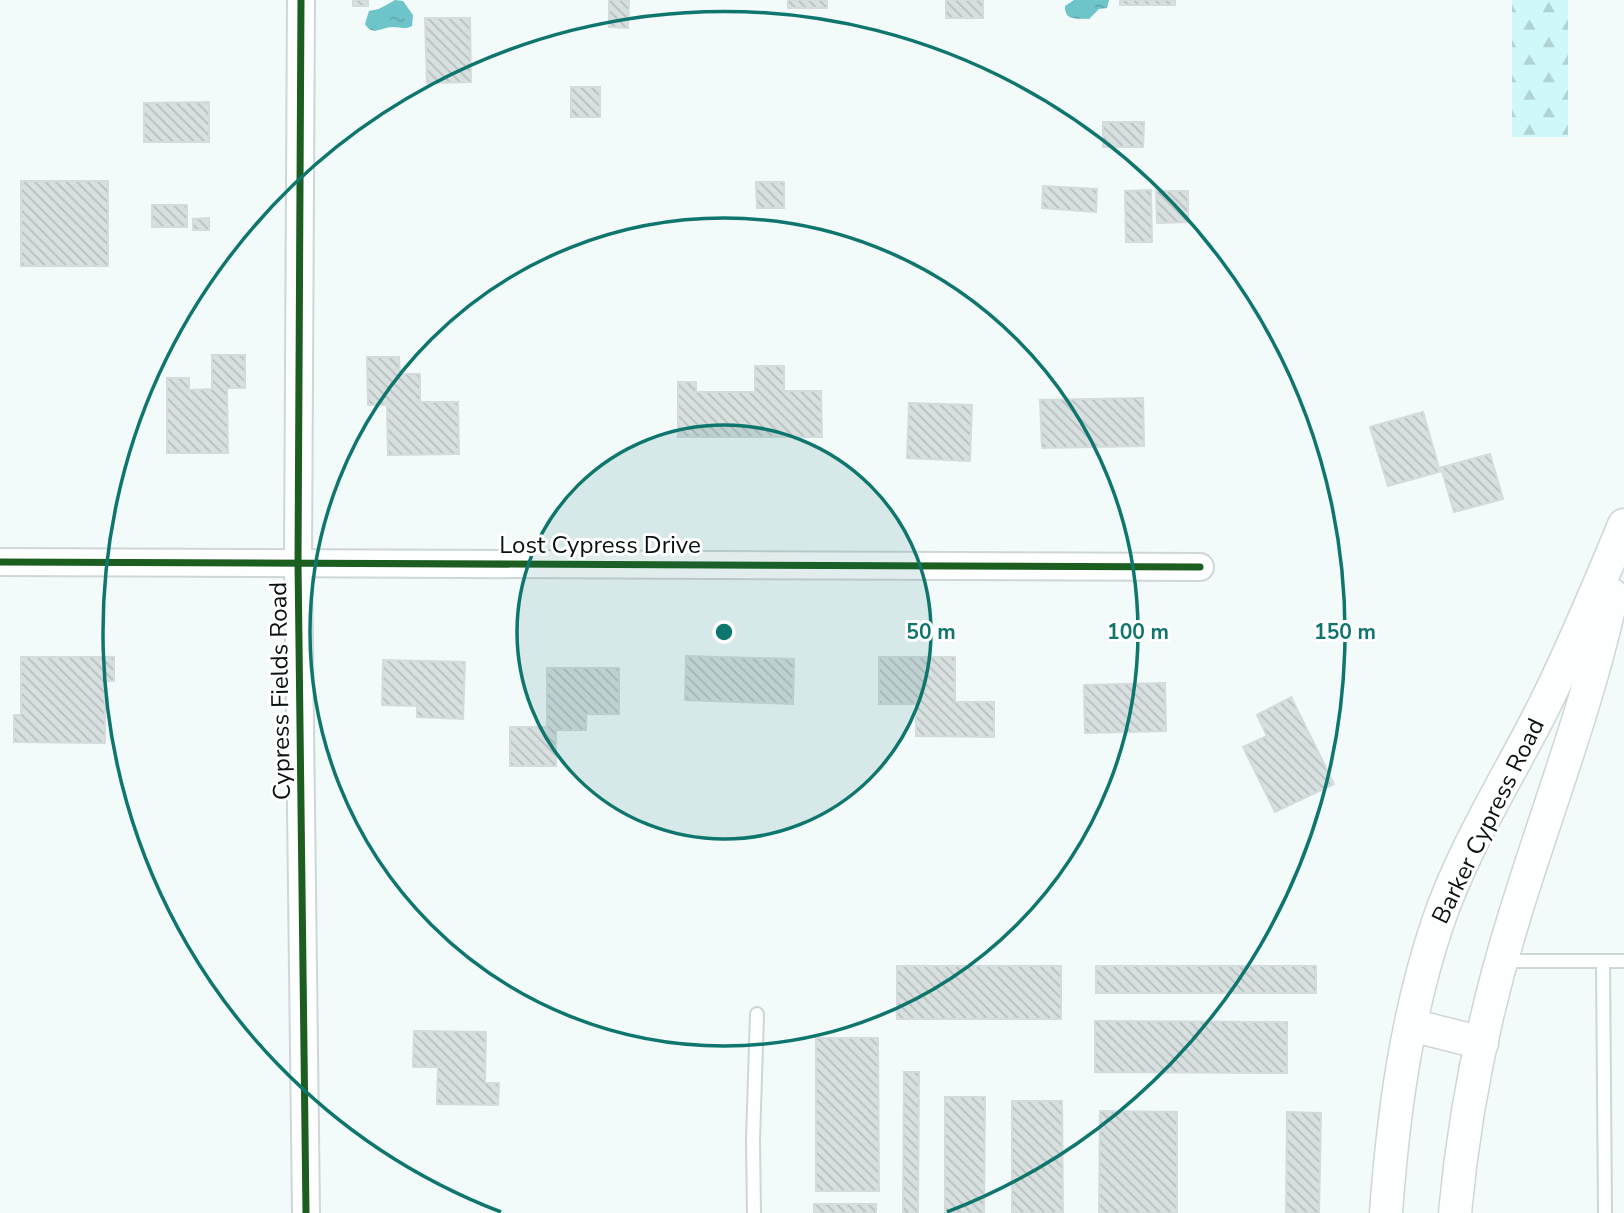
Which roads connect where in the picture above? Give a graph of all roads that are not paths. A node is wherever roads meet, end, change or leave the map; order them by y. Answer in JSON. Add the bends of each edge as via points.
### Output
{"nodes":[{"id":1,"x":301,"y":0,"type":"edge"},
{"id":2,"x":1624,"y":526,"type":"edge"},
{"id":3,"x":1624,"y":540,"type":"edge"},
{"id":4,"x":0,"y":562,"type":"edge"},
{"id":5,"x":298,"y":563,"type":"junction"},
{"id":6,"x":1200,"y":567,"type":"dead end"},
{"id":7,"x":1502,"y":961,"type":"junction"},
{"id":8,"x":1603,"y":961,"type":"junction"},
{"id":9,"x":1624,"y":961,"type":"edge"},
{"id":10,"x":757,"y":1014,"type":"dead end"},
{"id":11,"x":1411,"y":1025,"type":"junction"},
{"id":12,"x":1482,"y":1043,"type":"junction"},
{"id":13,"x":306,"y":1213,"type":"edge"},
{"id":14,"x":754,"y":1213,"type":"edge"},
{"id":15,"x":1386,"y":1213,"type":"edge"},
{"id":16,"x":1455,"y":1213,"type":"edge"},
{"id":17,"x":1605,"y":1213,"type":"edge"}],
"edges":[{"from":1,"to":5,"type":"street","name":"Cypress Fields Road"},
{"from":2,"to":11,"type":"street","name":"Barker Cypress Road","via":[[1583,626],[1462,864],[1437,924]]},
{"from":3,"to":7,"type":"street","name":"Barker Cypress Road","via":[[1588,691]]},
{"from":4,"to":5,"type":"street","name":"Lost Cypress Drive"},
{"from":5,"to":6,"type":"street","name":"Lost Cypress Drive"},
{"from":5,"to":13,"type":"street","name":"Cypress Fields Road"},
{"from":7,"to":8,"type":"lane"},
{"from":7,"to":12,"type":"street","name":"Barker Cypress Road"},
{"from":8,"to":9,"type":"lane"},
{"from":8,"to":17,"type":"lane"},
{"from":10,"to":14,"type":"lane"},
{"from":11,"to":12,"type":"street"},
{"from":11,"to":15,"type":"street","name":"Barker Cypress Road","via":[[1390,1152]]},
{"from":12,"to":16,"type":"street","name":"Barker Cypress Road"}]}
